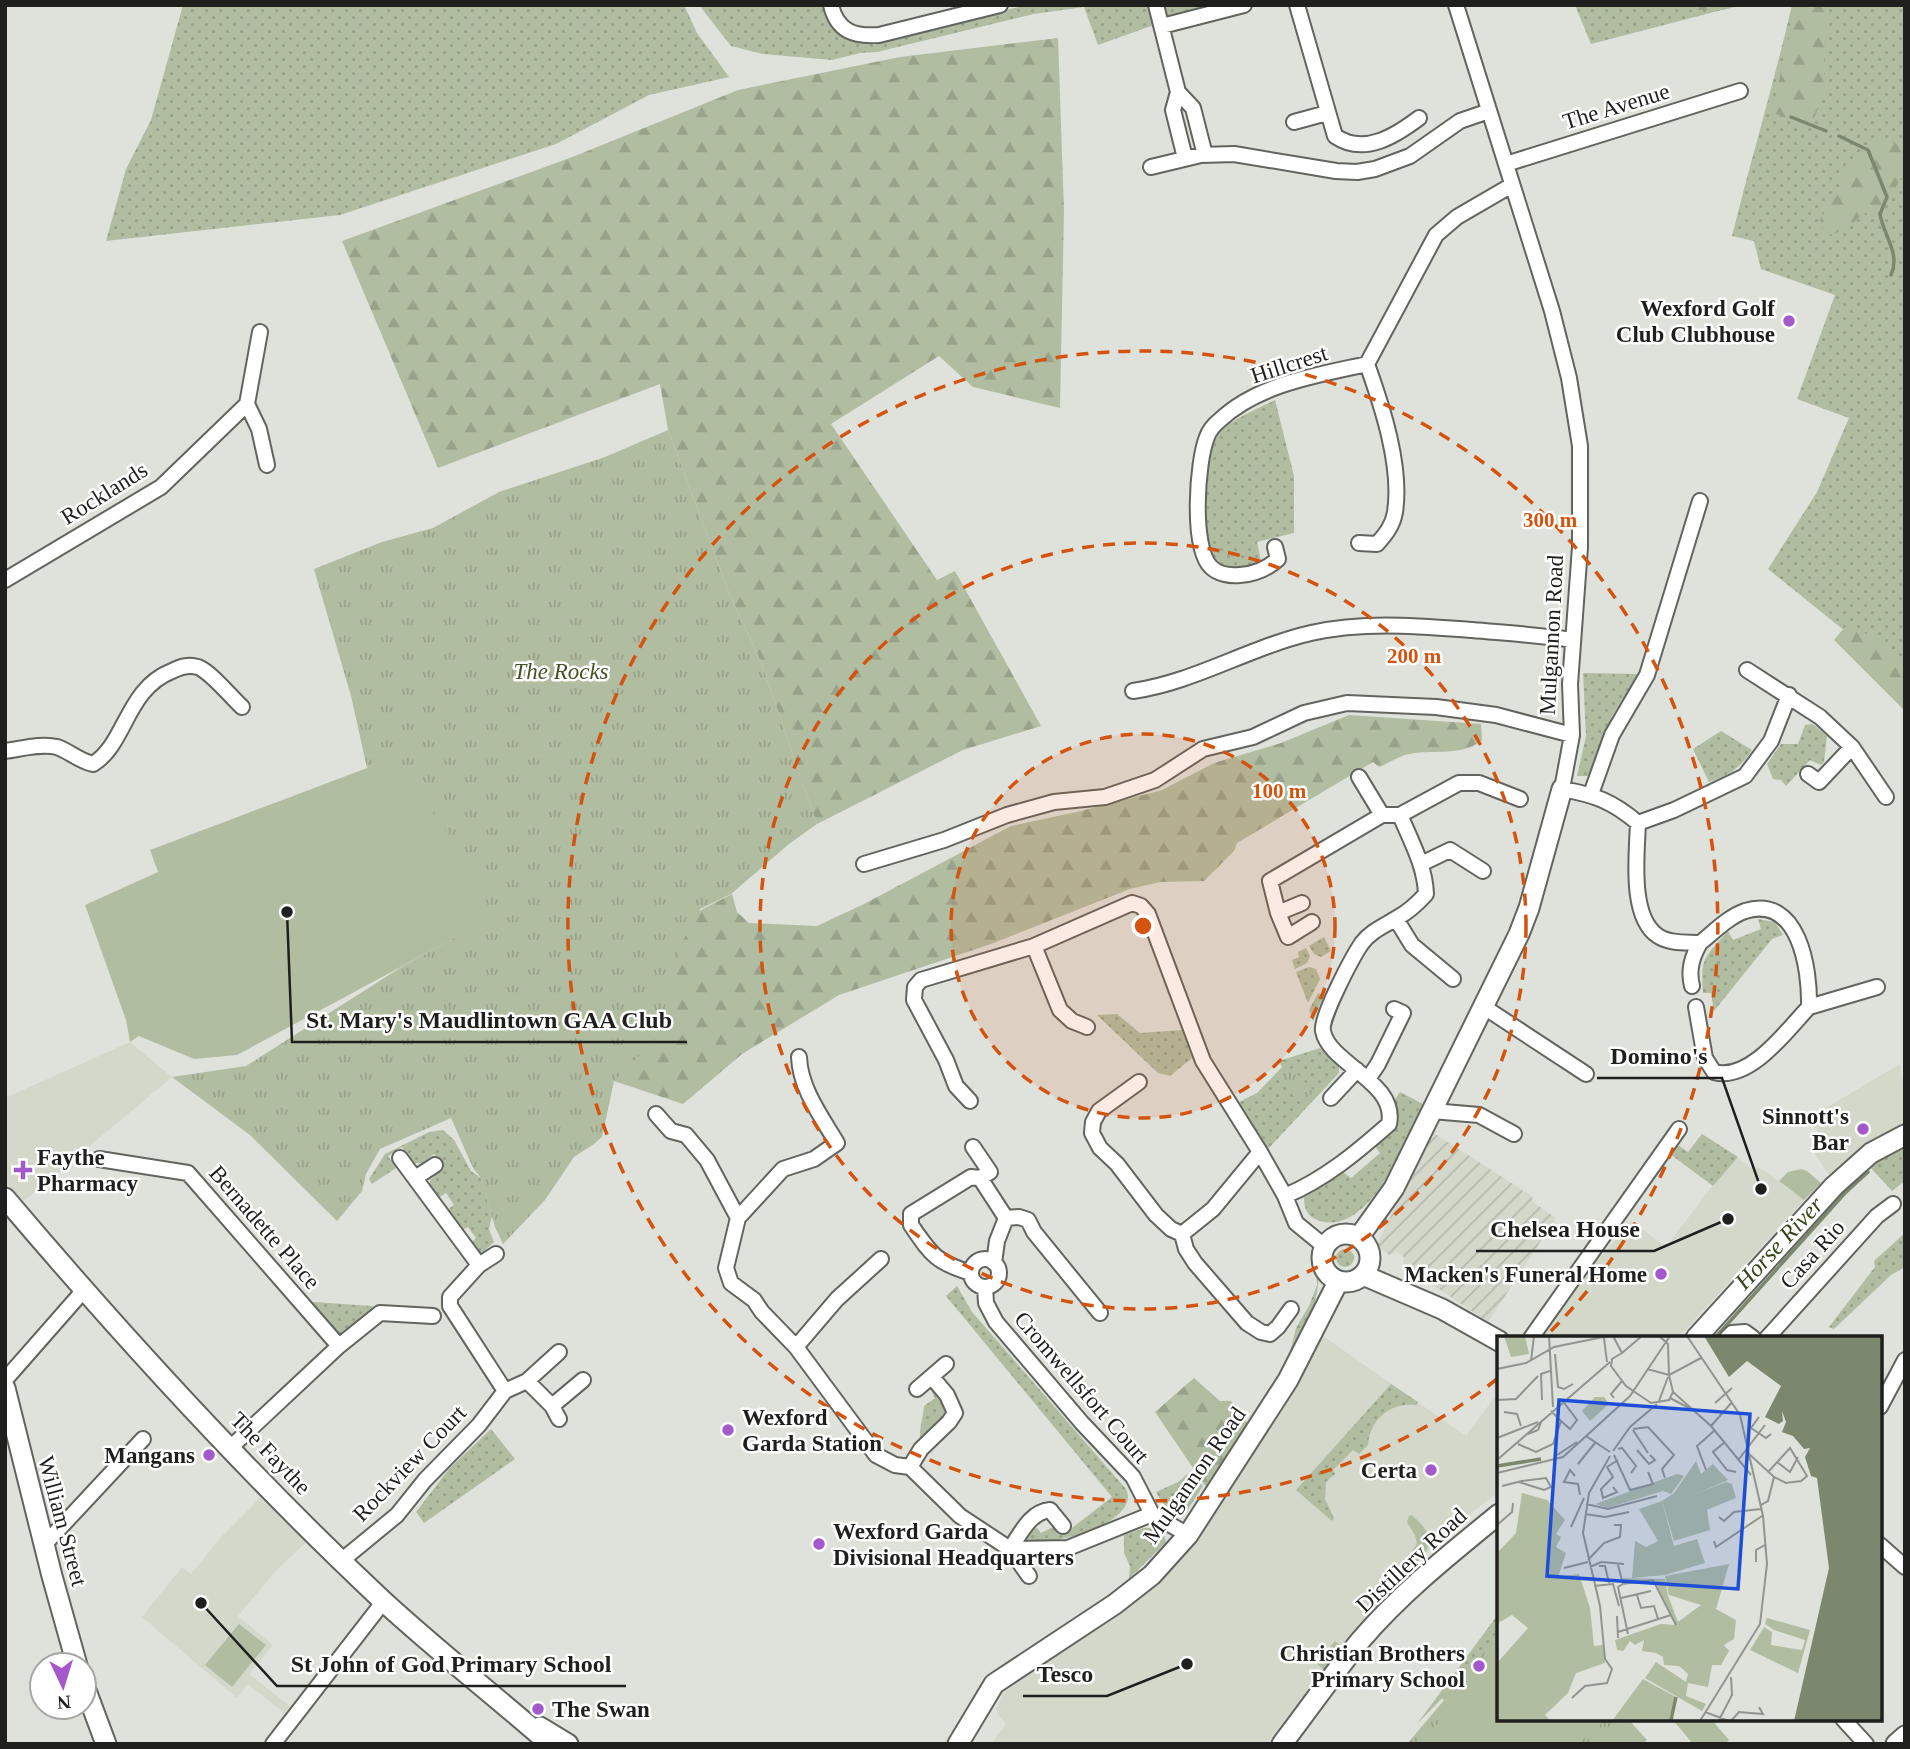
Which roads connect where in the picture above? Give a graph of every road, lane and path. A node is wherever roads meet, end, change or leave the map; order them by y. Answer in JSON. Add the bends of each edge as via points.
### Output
{"nodes":[{"id":1,"x":831,"y":5,"type":"edge"},
{"id":2,"x":1000,"y":5,"type":"edge"},
{"id":3,"x":1156,"y":5,"type":"edge"},
{"id":4,"x":1244,"y":5,"type":"edge"},
{"id":5,"x":1297,"y":5,"type":"edge"},
{"id":6,"x":1456,"y":5,"type":"edge"},
{"id":7,"x":1162,"y":26,"type":"junction"},
{"id":8,"x":1740,"y":91,"type":"dead end"},
{"id":9,"x":1178,"y":92,"type":"junction"},
{"id":10,"x":1489,"y":111,"type":"junction"},
{"id":11,"x":1327,"y":113,"type":"junction"},
{"id":12,"x":1419,"y":118,"type":"dead end"},
{"id":13,"x":1294,"y":122,"type":"dead end"},
{"id":14,"x":1205,"y":155,"type":"junction"},
{"id":15,"x":1185,"y":158,"type":"junction"},
{"id":16,"x":1506,"y":164,"type":"junction"},
{"id":17,"x":1151,"y":167,"type":"dead end"},
{"id":18,"x":1513,"y":185,"type":"junction"},
{"id":19,"x":260,"y":332,"type":"dead end"},
{"id":20,"x":1367,"y":364,"type":"junction"},
{"id":21,"x":247,"y":404,"type":"junction"},
{"id":22,"x":267,"y":465,"type":"dead end"},
{"id":23,"x":1700,"y":500,"type":"dead end"},
{"id":24,"x":1359,"y":543,"type":"dead end"},
{"id":25,"x":1275,"y":547,"type":"dead end"},
{"id":26,"x":5,"y":580,"type":"edge"},
{"id":27,"x":1573,"y":640,"type":"junction"},
{"id":28,"x":1747,"y":670,"type":"dead end"},
{"id":29,"x":1133,"y":691,"type":"dead end"},
{"id":30,"x":1789,"y":695,"type":"junction"},
{"id":31,"x":242,"y":707,"type":"dead end"},
{"id":32,"x":1572,"y":735,"type":"junction"},
{"id":33,"x":1852,"y":747,"type":"junction"},
{"id":34,"x":5,"y":751,"type":"edge"},
{"id":35,"x":1808,"y":774,"type":"dead end"},
{"id":36,"x":1359,"y":777,"type":"dead end"},
{"id":37,"x":1562,"y":789,"type":"junction"},
{"id":38,"x":1591,"y":794,"type":"junction"},
{"id":39,"x":1886,"y":797,"type":"dead end"},
{"id":40,"x":1520,"y":799,"type":"dead end"},
{"id":41,"x":1382,"y":815,"type":"junction"},
{"id":42,"x":1400,"y":815,"type":"junction"},
{"id":43,"x":1638,"y":823,"type":"junction"},
{"id":44,"x":864,"y":864,"type":"dead end"},
{"id":45,"x":1421,"y":864,"type":"junction"},
{"id":46,"x":1483,"y":871,"type":"dead end"},
{"id":47,"x":1302,"y":903,"type":"dead end"},
{"id":48,"x":1278,"y":913,"type":"junction"},
{"id":49,"x":1396,"y":919,"type":"junction"},
{"id":50,"x":1312,"y":922,"type":"dead end"},
{"id":51,"x":1700,"y":943,"type":"junction"},
{"id":52,"x":1034,"y":946,"type":"junction"},
{"id":53,"x":1453,"y":979,"type":"dead end"},
{"id":54,"x":1692,"y":986,"type":"dead end"},
{"id":55,"x":1877,"y":987,"type":"dead end"},
{"id":56,"x":1484,"y":1007,"type":"junction"},
{"id":57,"x":1696,"y":1007,"type":"dead end"},
{"id":58,"x":1809,"y":1007,"type":"junction"},
{"id":59,"x":1394,"y":1009,"type":"dead end"},
{"id":60,"x":1087,"y":1027,"type":"dead end"},
{"id":61,"x":799,"y":1056,"type":"dead end"},
{"id":62,"x":1362,"y":1074,"type":"junction"},
{"id":63,"x":1586,"y":1074,"type":"dead end"},
{"id":64,"x":1139,"y":1082,"type":"dead end"},
{"id":65,"x":1331,"y":1098,"type":"dead end"},
{"id":66,"x":970,"y":1101,"type":"dead end"},
{"id":67,"x":1432,"y":1111,"type":"junction"},
{"id":68,"x":656,"y":1114,"type":"dead end"},
{"id":69,"x":1679,"y":1129,"type":"dead end"},
{"id":70,"x":1514,"y":1134,"type":"dead end"},
{"id":71,"x":1905,"y":1136,"type":"edge"},
{"id":72,"x":973,"y":1147,"type":"dead end"},
{"id":73,"x":1260,"y":1152,"type":"junction"},
{"id":74,"x":400,"y":1158,"type":"dead end"},
{"id":75,"x":99,"y":1159,"type":"dead end"},
{"id":76,"x":435,"y":1165,"type":"dead end"},
{"id":77,"x":415,"y":1178,"type":"junction"},
{"id":78,"x":980,"y":1178,"type":"junction"},
{"id":79,"x":1284,"y":1196,"type":"junction"},
{"id":80,"x":5,"y":1198,"type":"edge"},
{"id":81,"x":1893,"y":1204,"type":"dead end"},
{"id":82,"x":738,"y":1218,"type":"junction"},
{"id":83,"x":1006,"y":1218,"type":"junction"},
{"id":84,"x":1182,"y":1234,"type":"junction"},
{"id":85,"x":1359,"y":1237,"type":"junction"},
{"id":86,"x":1324,"y":1246,"type":"junction"},
{"id":87,"x":496,"y":1254,"type":"dead end"},
{"id":88,"x":881,"y":1259,"type":"dead end"},
{"id":89,"x":994,"y":1263,"type":"junction"},
{"id":90,"x":479,"y":1265,"type":"junction"},
{"id":91,"x":971,"y":1273,"type":"junction"},
{"id":92,"x":1363,"y":1275,"type":"junction"},
{"id":93,"x":1338,"y":1282,"type":"junction"},
{"id":94,"x":985,"y":1287,"type":"junction"},
{"id":95,"x":84,"y":1290,"type":"junction"},
{"id":96,"x":1291,"y":1309,"type":"dead end"},
{"id":97,"x":1100,"y":1313,"type":"dead end"},
{"id":98,"x":433,"y":1316,"type":"dead end"},
{"id":99,"x":1532,"y":1336,"type":"edge"},
{"id":100,"x":1698,"y":1336,"type":"edge"},
{"id":101,"x":1729,"y":1336,"type":"edge"},
{"id":102,"x":1750,"y":1336,"type":"edge"},
{"id":103,"x":1770,"y":1336,"type":"edge"},
{"id":104,"x":1497,"y":1340,"type":"edge"},
{"id":105,"x":339,"y":1346,"type":"junction"},
{"id":106,"x":796,"y":1347,"type":"junction"},
{"id":107,"x":559,"y":1352,"type":"dead end"},
{"id":108,"x":1905,"y":1360,"type":"edge"},
{"id":109,"x":946,"y":1364,"type":"dead end"},
{"id":110,"x":932,"y":1377,"type":"junction"},
{"id":111,"x":5,"y":1380,"type":"edge"},
{"id":112,"x":583,"y":1380,"type":"dead end"},
{"id":113,"x":527,"y":1381,"type":"junction"},
{"id":114,"x":5,"y":1388,"type":"edge"},
{"id":115,"x":917,"y":1389,"type":"dead end"},
{"id":116,"x":505,"y":1391,"type":"junction"},
{"id":117,"x":1882,"y":1403,"type":"edge"},
{"id":118,"x":144,"y":1439,"type":"dead end"},
{"id":119,"x":230,"y":1448,"type":"junction"},
{"id":120,"x":910,"y":1467,"type":"junction"},
{"id":121,"x":1152,"y":1514,"type":"junction"},
{"id":122,"x":1497,"y":1516,"type":"edge"},
{"id":123,"x":1063,"y":1525,"type":"dead end"},
{"id":124,"x":1188,"y":1535,"type":"junction"},
{"id":125,"x":44,"y":1545,"type":"junction"},
{"id":126,"x":1882,"y":1547,"type":"edge"},
{"id":127,"x":1010,"y":1549,"type":"junction"},
{"id":128,"x":341,"y":1561,"type":"junction"},
{"id":129,"x":1905,"y":1567,"type":"edge"},
{"id":130,"x":1029,"y":1576,"type":"dead end"},
{"id":131,"x":384,"y":1601,"type":"junction"},
{"id":132,"x":74,"y":1651,"type":"edge"},
{"id":133,"x":97,"y":1721,"type":"edge"},
{"id":134,"x":523,"y":1721,"type":"junction"},
{"id":135,"x":1845,"y":1721,"type":"edge"},
{"id":136,"x":1905,"y":1736,"type":"edge"},
{"id":137,"x":106,"y":1744,"type":"edge"},
{"id":138,"x":273,"y":1744,"type":"edge"},
{"id":139,"x":550,"y":1744,"type":"edge"},
{"id":140,"x":568,"y":1744,"type":"edge"},
{"id":141,"x":958,"y":1744,"type":"edge"},
{"id":142,"x":1282,"y":1744,"type":"edge"},
{"id":143,"x":1867,"y":1744,"type":"edge"},
{"id":144,"x":1896,"y":1744,"type":"edge"}],
"edges":[{"from":1,"to":2,"type":"street","via":[[834,19],[846,31],[863,36]]},
{"from":3,"to":7,"type":"street"},
{"from":4,"to":7,"type":"street"},
{"from":5,"to":11,"type":"street"},
{"from":6,"to":10,"type":"street","name":"Mulgannon Road"},
{"from":7,"to":9,"type":"street"},
{"from":8,"to":16,"type":"street","name":"The Avenue"},
{"from":9,"to":14,"type":"street","via":[[1193,108]]},
{"from":9,"to":15,"type":"street","via":[[1175,123]]},
{"from":10,"to":14,"type":"street","via":[[1460,121],[1410,156],[1357,172],[1251,156]]},
{"from":10,"to":16,"type":"street","name":"Mulgannon Road"},
{"from":11,"to":12,"type":"street","via":[[1335,136],[1358,145],[1384,140]]},
{"from":11,"to":13,"type":"street"},
{"from":14,"to":15,"type":"street"},
{"from":15,"to":17,"type":"street"},
{"from":16,"to":18,"type":"street","name":"Mulgannon Road"},
{"from":18,"to":20,"type":"street","via":[[1457,217],[1436,235]]},
{"from":18,"to":27,"type":"street","name":"Mulgannon Road","via":[[1569,378],[1580,446],[1580,547]]},
{"from":19,"to":21,"type":"street"},
{"from":20,"to":24,"type":"street","via":[[1389,433],[1395,512],[1389,531],[1377,544]]},
{"from":20,"to":25,"type":"street","name":"Hillcrest","via":[[1263,392],[1232,410],[1207,436],[1199,468],[1197,508],[1204,556],[1211,567],[1228,576],[1244,575],[1265,570],[1278,559]]},
{"from":21,"to":22,"type":"street","via":[[259,429]]},
{"from":21,"to":26,"type":"street","name":"Rocklands","via":[[161,487]]},
{"from":23,"to":38,"type":"street","via":[[1647,675],[1612,735]]},
{"from":27,"to":29,"type":"street","via":[[1368,625],[1311,633],[1161,687]]},
{"from":27,"to":32,"type":"street","name":"Mulgannon Road"},
{"from":28,"to":30,"type":"street"},
{"from":30,"to":33,"type":"street"},
{"from":30,"to":43,"type":"street","via":[[1771,741],[1745,776]]},
{"from":31,"to":34,"type":"street","via":[[199,667],[184,665],[148,685],[104,757],[93,764],[58,748]]},
{"from":32,"to":37,"type":"street","name":"Mulgannon Road"},
{"from":32,"to":44,"type":"street","via":[[1496,715],[1347,703],[1304,713],[1253,737],[1203,749],[1155,780],[1105,797],[1054,802],[1007,815]]},
{"from":33,"to":35,"type":"street","via":[[1819,782]]},
{"from":33,"to":39,"type":"street"},
{"from":36,"to":41,"type":"street"},
{"from":37,"to":38,"type":"street"},
{"from":37,"to":56,"type":"street","name":"Mulgannon Road","via":[[1529,908]]},
{"from":38,"to":43,"type":"street"},
{"from":40,"to":42,"type":"street","via":[[1479,783],[1459,783]]},
{"from":41,"to":42,"type":"street"},
{"from":41,"to":48,"type":"street","via":[[1270,881]]},
{"from":42,"to":45,"type":"street"},
{"from":43,"to":51,"type":"street","via":[[1635,887],[1647,927],[1673,942]]},
{"from":45,"to":46,"type":"street","via":[[1450,850]]},
{"from":45,"to":49,"type":"street","via":[[1426,894]]},
{"from":47,"to":48,"type":"street"},
{"from":48,"to":50,"type":"street","via":[[1287,937]]},
{"from":49,"to":53,"type":"street","via":[[1412,945]]},
{"from":49,"to":62,"type":"street","via":[[1363,942],[1322,1028],[1340,1055]]},
{"from":51,"to":54,"type":"street","via":[[1690,969]]},
{"from":51,"to":58,"type":"street","via":[[1745,911],[1766,907],[1780,913],[1799,943],[1810,984]]},
{"from":52,"to":60,"type":"street","via":[[1060,1010]]},
{"from":52,"to":66,"type":"street","via":[[932,975],[915,988],[914,1000],[956,1086]]},
{"from":52,"to":73,"type":"street","via":[[1132,903],[1140,906],[1148,914],[1203,1061]]},
{"from":55,"to":58,"type":"street"},
{"from":56,"to":63,"type":"street"},
{"from":56,"to":67,"type":"street","name":"Mulgannon Road"},
{"from":57,"to":58,"type":"street","via":[[1705,1058],[1714,1072],[1724,1074],[1761,1058]]},
{"from":59,"to":62,"type":"street","via":[[1403,1013],[1378,1064]]},
{"from":61,"to":82,"type":"street","via":[[812,1102],[837,1143],[814,1159],[783,1169]]},
{"from":62,"to":65,"type":"street"},
{"from":62,"to":79,"type":"street","via":[[1389,1106],[1389,1124],[1338,1167]]},
{"from":64,"to":84,"type":"street","via":[[1099,1111],[1092,1133],[1156,1215]]},
{"from":67,"to":70,"type":"street","via":[[1479,1115]]},
{"from":67,"to":85,"type":"street","name":"Mulgannon Road","via":[[1394,1188]]},
{"from":68,"to":82,"type":"street","via":[[671,1131],[686,1135],[707,1160]]},
{"from":69,"to":99,"type":"street"},
{"from":71,"to":100,"type":"street","via":[[1871,1153],[1833,1186]]},
{"from":72,"to":78,"type":"street","via":[[990,1172]]},
{"from":73,"to":79,"type":"street"},
{"from":73,"to":84,"type":"street","via":[[1213,1209]]},
{"from":74,"to":77,"type":"street"},
{"from":75,"to":105,"type":"street","name":"Bernadette Place","via":[[188,1173]]},
{"from":76,"to":77,"type":"street"},
{"from":77,"to":90,"type":"street"},
{"from":78,"to":83,"type":"street"},
{"from":78,"to":91,"type":"street","name":"Cromwellsfort Court","via":[[971,1177],[911,1214],[911,1224],[933,1256]]},
{"from":79,"to":86,"type":"street","via":[[1296,1223]]},
{"from":80,"to":95,"type":"street","name":"The Faythe"},
{"from":81,"to":103,"type":"street","name":"Casa Rio","via":[[1877,1216]]},
{"from":82,"to":106,"type":"street","via":[[726,1268],[731,1283],[754,1300]]},
{"from":83,"to":89,"type":"street"},
{"from":83,"to":97,"type":"street","via":[[1027,1220]]},
{"from":84,"to":96,"type":"street","via":[[1195,1263],[1247,1323],[1270,1334]]},
{"from":85,"to":86,"type":"street","via":[[1342,1234]]},
{"from":85,"to":92,"type":"street","via":[[1370,1255]]},
{"from":86,"to":93,"type":"street","via":[[1323,1268]]},
{"from":87,"to":90,"type":"street"},
{"from":88,"to":106,"type":"street","via":[[837,1299]]},
{"from":89,"to":91,"type":"street","via":[[977,1261]]},
{"from":89,"to":94,"type":"street","via":[[999,1276]]},
{"from":90,"to":116,"type":"street","via":[[450,1297],[450,1306]]},
{"from":91,"to":94,"type":"street","name":"Cromwellsfort Court","via":[[973,1281]]},
{"from":92,"to":93,"type":"street","via":[[1352,1282]]},
{"from":92,"to":104,"type":"street","via":[[1443,1309]]},
{"from":93,"to":124,"type":"street","name":"Mulgannon Road","via":[[1289,1380]]},
{"from":94,"to":121,"type":"street","name":"Cromwellsfort Court","via":[[986,1303],[996,1322],[1133,1478]]},
{"from":95,"to":111,"type":"street"},
{"from":95,"to":119,"type":"street","name":"The Faythe"},
{"from":98,"to":105,"type":"street","via":[[380,1313]]},
{"from":101,"to":102,"type":"street","via":[[1745,1332]]},
{"from":105,"to":119,"type":"street"},
{"from":106,"to":120,"type":"street","via":[[876,1455]]},
{"from":107,"to":113,"type":"street","name":"Rockview Court"},
{"from":108,"to":117,"type":"street"},
{"from":109,"to":110,"type":"street"},
{"from":110,"to":115,"type":"street"},
{"from":110,"to":120,"type":"street","via":[[955,1413]]},
{"from":112,"to":113,"type":"street","via":[[555,1413]]},
{"from":113,"to":116,"type":"street","name":"Rockview Court"},
{"from":114,"to":125,"type":"street","name":"William Street"},
{"from":116,"to":128,"type":"street","name":"Rockview Court","via":[[397,1515]]},
{"from":118,"to":125,"type":"street"},
{"from":119,"to":128,"type":"street","name":"The Faythe"},
{"from":120,"to":127,"type":"street","via":[[960,1516]]},
{"from":121,"to":124,"type":"street"},
{"from":121,"to":127,"type":"street","via":[[1068,1548]]},
{"from":122,"to":142,"type":"street","name":"Distillery Road","via":[[1405,1594],[1361,1641]]},
{"from":123,"to":127,"type":"street","via":[[1050,1510],[1040,1511]]},
{"from":124,"to":141,"type":"street","name":"Mulgannon Road","via":[[1152,1575],[1115,1604],[994,1684]]},
{"from":125,"to":132,"type":"street","name":"William Street"},
{"from":126,"to":129,"type":"street"},
{"from":127,"to":130,"type":"street"},
{"from":128,"to":131,"type":"street","name":"The Faythe"},
{"from":131,"to":134,"type":"street","name":"The Faythe"},
{"from":131,"to":138,"type":"street"},
{"from":133,"to":137,"type":"street"},
{"from":134,"to":139,"type":"street","name":"The Faythe"},
{"from":134,"to":140,"type":"street","name":"The Faythe"},
{"from":135,"to":143,"type":"street"},
{"from":136,"to":144,"type":"street"}]}
